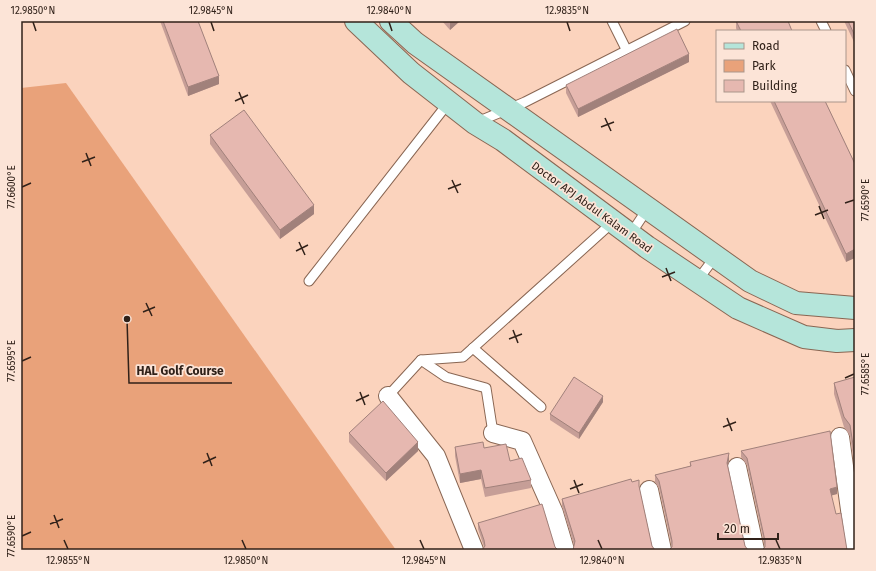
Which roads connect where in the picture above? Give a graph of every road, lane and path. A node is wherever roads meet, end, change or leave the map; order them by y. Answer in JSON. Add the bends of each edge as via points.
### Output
{"nodes":[{"id":1,"x":356,"y":21,"type":"edge"},
{"id":2,"x":391,"y":21,"type":"edge"},
{"id":3,"x":612,"y":21,"type":"edge"},
{"id":4,"x":685,"y":21,"type":"edge"},
{"id":5,"x":821,"y":21,"type":"edge"},
{"id":6,"x":826,"y":30,"type":"edge"},
{"id":7,"x":627,"y":51,"type":"junction"},
{"id":8,"x":846,"y":72,"type":"edge"},
{"id":9,"x":855,"y":91,"type":"edge"},
{"id":10,"x":449,"y":102,"type":"junction"},
{"id":11,"x":508,"y":109,"type":"junction"},
{"id":12,"x":475,"y":123,"type":"junction"},
{"id":13,"x":648,"y":208,"type":"junction"},
{"id":14,"x":613,"y":222,"type":"junction"},
{"id":15,"x":630,"y":235,"type":"junction"},
{"id":16,"x":716,"y":257,"type":"junction"},
{"id":17,"x":309,"y":281,"type":"dead end"},
{"id":18,"x":697,"y":281,"type":"junction"},
{"id":19,"x":855,"y":308,"type":"edge"},
{"id":20,"x":855,"y":340,"type":"edge"},
{"id":21,"x":473,"y":348,"type":"junction"},
{"id":22,"x":421,"y":360,"type":"junction"},
{"id":23,"x":388,"y":396,"type":"joint"},
{"id":24,"x":541,"y":407,"type":"dead end"},
{"id":25,"x":493,"y":433,"type":"joint"},
{"id":26,"x":840,"y":437,"type":"dead end"},
{"id":27,"x":737,"y":467,"type":"dead end"},
{"id":28,"x":649,"y":490,"type":"dead end"},
{"id":29,"x":852,"y":508,"type":"edge"},
{"id":30,"x":855,"y":546,"type":"edge"},
{"id":31,"x":474,"y":550,"type":"edge"},
{"id":32,"x":565,"y":550,"type":"edge"},
{"id":33,"x":662,"y":550,"type":"edge"},
{"id":34,"x":755,"y":550,"type":"edge"}],
"edges":[{"from":1,"to":10,"type":"street","name":"Doctor APJ Abdul Kalam Road","via":[[412,73]]},
{"from":2,"to":11,"type":"street","via":[[415,43]]},
{"from":3,"to":7,"type":"lane"},
{"from":4,"to":7,"type":"lane"},
{"from":5,"to":6,"type":"lane"},
{"from":7,"to":11,"type":"lane"},
{"from":8,"to":9,"type":"lane"},
{"from":10,"to":12,"type":"street","name":"Doctor APJ Abdul Kalam Road"},
{"from":10,"to":17,"type":"lane"},
{"from":11,"to":12,"type":"lane"},
{"from":11,"to":13,"type":"street"},
{"from":12,"to":14,"type":"street","name":"Doctor APJ Abdul Kalam Road","via":[[503,140]]},
{"from":13,"to":15,"type":"lane"},
{"from":13,"to":16,"type":"street"},
{"from":14,"to":15,"type":"street","name":"Doctor APJ Abdul Kalam Road"},
{"from":14,"to":21,"type":"lane"},
{"from":15,"to":18,"type":"street","name":"Doctor APJ Abdul Kalam Road"},
{"from":16,"to":18,"type":"lane"},
{"from":16,"to":19,"type":"street","via":[[750,281],[796,303]]},
{"from":18,"to":20,"type":"street","name":"Doctor APJ Abdul Kalam Road","via":[[738,308],[804,338]]},
{"from":21,"to":22,"type":"lane","via":[[463,357]]},
{"from":21,"to":24,"type":"lane"},
{"from":22,"to":23,"type":"lane"},
{"from":22,"to":25,"type":"lane","via":[[446,377],[486,388]]},
{"from":23,"to":31,"type":"street","via":[[436,456]]},
{"from":25,"to":32,"type":"street","via":[[522,441],[554,512]]},
{"from":26,"to":29,"type":"street"},
{"from":27,"to":34,"type":"street"},
{"from":28,"to":33,"type":"street"},
{"from":29,"to":30,"type":"street"}]}
